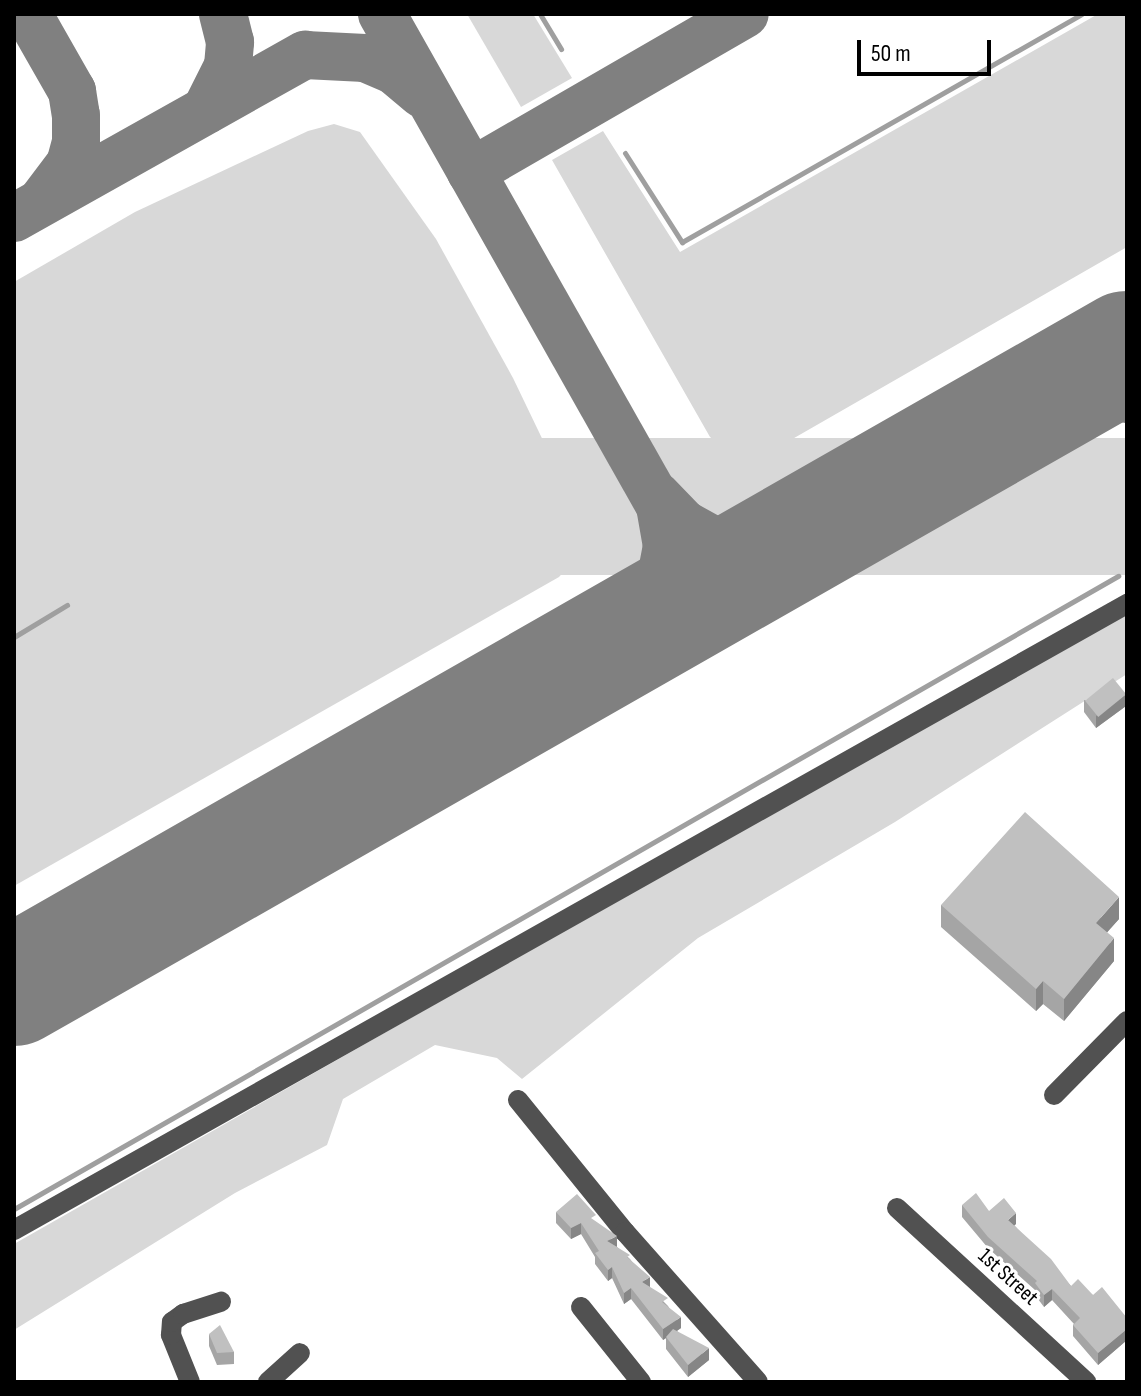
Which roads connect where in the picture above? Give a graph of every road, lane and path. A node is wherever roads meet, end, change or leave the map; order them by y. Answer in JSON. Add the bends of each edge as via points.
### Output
{"nodes":[{"id":1,"x":1127,"y":604,"type":"edge"},
{"id":2,"x":1127,"y":1021,"type":"edge"},
{"id":3,"x":1054,"y":1095,"type":"dead end"},
{"id":4,"x":518,"y":1100,"type":"dead end"},
{"id":5,"x":897,"y":1208,"type":"dead end"},
{"id":6,"x":14,"y":1230,"type":"edge"},
{"id":7,"x":221,"y":1302,"type":"dead end"},
{"id":8,"x":581,"y":1307,"type":"dead end"},
{"id":9,"x":300,"y":1353,"type":"dead end"},
{"id":10,"x":190,"y":1382,"type":"edge"},
{"id":11,"x":268,"y":1382,"type":"edge"},
{"id":12,"x":641,"y":1382,"type":"edge"},
{"id":13,"x":758,"y":1382,"type":"edge"},
{"id":14,"x":1086,"y":1382,"type":"edge"}],
"edges":[{"from":1,"to":6,"type":"street"},
{"from":2,"to":3,"type":"street"},
{"from":4,"to":13,"type":"street","via":[[625,1232]]},
{"from":5,"to":14,"type":"street","name":"1st Street"},
{"from":7,"to":10,"type":"street","via":[[172,1322],[171,1335]]},
{"from":8,"to":12,"type":"street"},
{"from":9,"to":11,"type":"street"}]}
